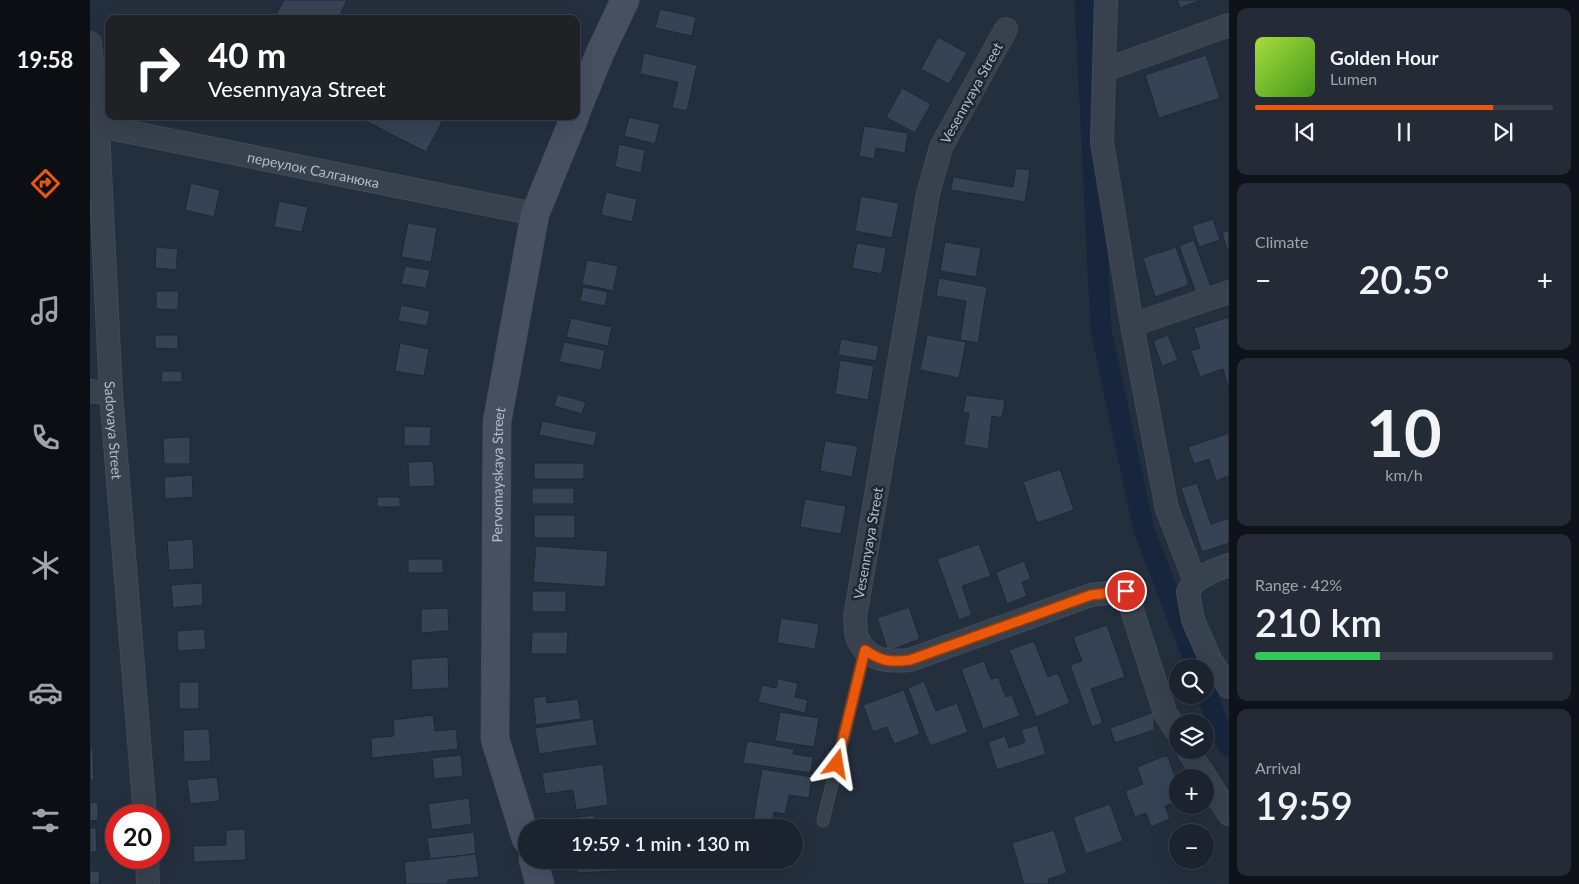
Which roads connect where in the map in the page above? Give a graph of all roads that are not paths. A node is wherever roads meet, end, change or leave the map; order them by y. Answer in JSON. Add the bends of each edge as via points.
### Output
{"nodes":[{"id":1,"x":625,"y":0,"type":"edge"},
{"id":2,"x":1106,"y":0,"type":"edge"},
{"id":3,"x":1229,"y":25,"type":"edge"},
{"id":4,"x":1006,"y":29,"type":"dead end"},
{"id":5,"x":90,"y":43,"type":"edge"},
{"id":6,"x":1105,"y":70,"type":"junction"},
{"id":7,"x":580,"y":102,"type":"edge"},
{"id":8,"x":572,"y":120,"type":"edge"},
{"id":9,"x":94,"y":125,"type":"edge"},
{"id":10,"x":535,"y":214,"type":"junction"},
{"id":11,"x":1229,"y":292,"type":"edge"},
{"id":12,"x":1132,"y":325,"type":"junction"},
{"id":13,"x":101,"y":392,"type":"edge"},
{"id":14,"x":1229,"y":565,"type":"edge"},
{"id":15,"x":1195,"y":581,"type":"junction"},
{"id":16,"x":865,"y":650,"type":"junction"},
{"id":17,"x":1229,"y":687,"type":"edge"},
{"id":18,"x":1169,"y":719,"type":"edge"},
{"id":19,"x":1194,"y":759,"type":"edge"},
{"id":20,"x":144,"y":804,"type":"edge"},
{"id":21,"x":1229,"y":814,"type":"edge"},
{"id":22,"x":520,"y":819,"type":"edge"},
{"id":23,"x":823,"y":821,"type":"dead end"},
{"id":24,"x":147,"y":869,"type":"edge"},
{"id":25,"x":536,"y":869,"type":"edge"},
{"id":26,"x":148,"y":884,"type":"edge"},
{"id":27,"x":540,"y":884,"type":"edge"}],
"edges":[{"from":1,"to":7,"type":"main road"},
{"from":2,"to":6,"type":"street"},
{"from":3,"to":6,"type":"street"},
{"from":4,"to":16,"type":"street","name":"Vesennyaya Street","via":[[941,147],[928,194],[855,617],[856,636]]},
{"from":5,"to":9,"type":"street","name":"Sadovaya Street"},
{"from":6,"to":12,"type":"street","via":[[1102,142]]},
{"from":8,"to":10,"type":"main road","name":"Pervomayskaya Street"},
{"from":9,"to":10,"type":"street","name":"переулок Салганюка"},
{"from":9,"to":13,"type":"street","name":"Sadovaya Street"},
{"from":10,"to":22,"type":"main road","name":"Pervomayskaya Street","via":[[497,422],[494,739]]},
{"from":11,"to":12,"type":"street"},
{"from":12,"to":15,"type":"street","via":[[1167,509]]},
{"from":13,"to":20,"type":"street","name":"Sadovaya Street"},
{"from":14,"to":15,"type":"street"},
{"from":15,"to":17,"type":"street","via":[[1188,592],[1193,620],[1211,660]]},
{"from":16,"to":18,"type":"street","via":[[876,658],[891,662],[910,660],[1091,595],[1126,591]]},
{"from":16,"to":23,"type":"lane"},
{"from":19,"to":21,"type":"street"},
{"from":24,"to":26,"type":"street"},
{"from":25,"to":27,"type":"main road"}]}
